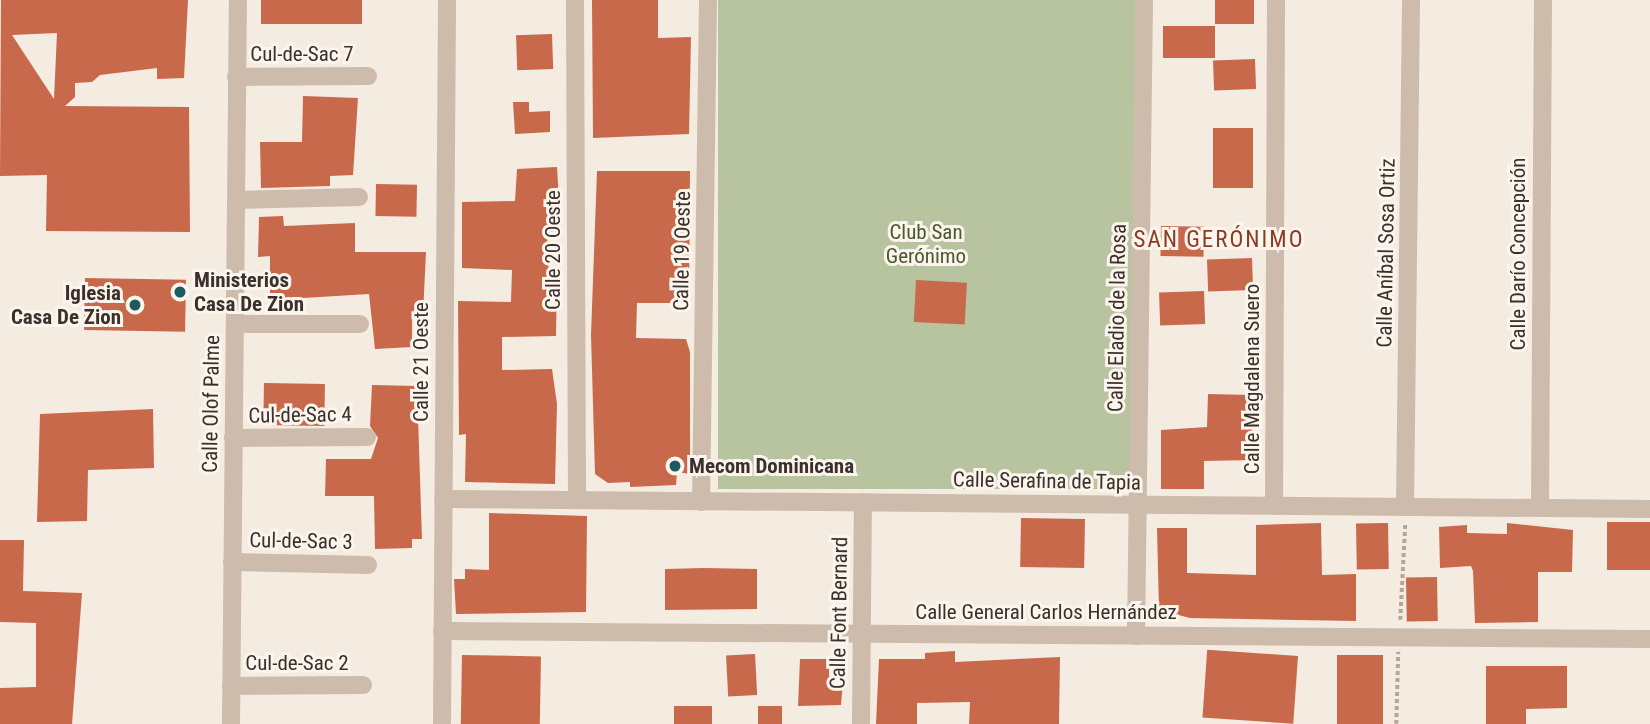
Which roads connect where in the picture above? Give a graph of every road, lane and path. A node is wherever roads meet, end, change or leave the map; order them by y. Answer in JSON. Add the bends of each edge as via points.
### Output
{"nodes":[{"id":1,"x":238,"y":0,"type":"edge"},
{"id":2,"x":447,"y":0,"type":"edge"},
{"id":3,"x":575,"y":0,"type":"edge"},
{"id":4,"x":708,"y":0,"type":"edge"},
{"id":5,"x":1144,"y":0,"type":"edge"},
{"id":6,"x":1276,"y":0,"type":"edge"},
{"id":7,"x":1411,"y":0,"type":"edge"},
{"id":8,"x":1542,"y":0,"type":"edge"},
{"id":9,"x":368,"y":76,"type":"dead end"},
{"id":10,"x":236,"y":77,"type":"junction"},
{"id":11,"x":359,"y":197,"type":"dead end"},
{"id":12,"x":236,"y":200,"type":"junction"},
{"id":13,"x":234,"y":324,"type":"junction"},
{"id":14,"x":360,"y":324,"type":"dead end"},
{"id":15,"x":367,"y":437,"type":"dead end"},
{"id":16,"x":233,"y":438,"type":"junction"},
{"id":17,"x":443,"y":499,"type":"junction"},
{"id":18,"x":577,"y":500,"type":"junction"},
{"id":19,"x":701,"y":502,"type":"junction"},
{"id":20,"x":863,"y":502,"type":"junction"},
{"id":21,"x":1138,"y":504,"type":"junction"},
{"id":22,"x":1274,"y":506,"type":"junction"},
{"id":23,"x":1405,"y":507,"type":"junction"},
{"id":24,"x":1540,"y":508,"type":"junction"},
{"id":25,"x":1650,"y":509,"type":"edge"},
{"id":26,"x":232,"y":562,"type":"junction"},
{"id":27,"x":368,"y":565,"type":"dead end"},
{"id":28,"x":442,"y":631,"type":"junction"},
{"id":29,"x":862,"y":633,"type":"junction"},
{"id":30,"x":1136,"y":636,"type":"junction"},
{"id":31,"x":1399,"y":637,"type":"junction"},
{"id":32,"x":1650,"y":639,"type":"edge"},
{"id":33,"x":363,"y":685,"type":"dead end"},
{"id":34,"x":231,"y":686,"type":"junction"},
{"id":35,"x":231,"y":724,"type":"edge"},
{"id":36,"x":442,"y":724,"type":"edge"},
{"id":37,"x":861,"y":724,"type":"edge"},
{"id":38,"x":1396,"y":724,"type":"edge"}],
"edges":[{"from":1,"to":10,"type":"street","name":"Calle Olof Palme"},
{"from":2,"to":17,"type":"street","name":"Calle 21 Oeste"},
{"from":3,"to":18,"type":"street","name":"Calle 20 Oeste"},
{"from":4,"to":19,"type":"street","name":"Calle 19 Oeste"},
{"from":5,"to":21,"type":"street","name":"Calle Eladio de la Rosa"},
{"from":6,"to":22,"type":"street","name":"Calle Magdalena Suero"},
{"from":7,"to":23,"type":"street","name":"Calle Aníbal Sosa Ortiz"},
{"from":8,"to":24,"type":"street","name":"Calle Darío Concepción"},
{"from":9,"to":10,"type":"street","name":"Cul-de-Sac 7"},
{"from":10,"to":12,"type":"street","name":"Calle Olof Palme"},
{"from":11,"to":12,"type":"street"},
{"from":12,"to":13,"type":"street","name":"Calle Olof Palme"},
{"from":13,"to":14,"type":"street"},
{"from":13,"to":16,"type":"street","name":"Calle Olof Palme"},
{"from":15,"to":16,"type":"street","name":"Cul-de-Sac 4"},
{"from":16,"to":26,"type":"street","name":"Calle Olof Palme"},
{"from":17,"to":18,"type":"street","name":"Calle Serafina de Tapia"},
{"from":17,"to":28,"type":"street","name":"Calle 21 Oeste"},
{"from":18,"to":19,"type":"street","name":"Calle Serafina de Tapia"},
{"from":19,"to":20,"type":"street","name":"Calle Serafina de Tapia"},
{"from":20,"to":21,"type":"street","name":"Calle Serafina de Tapia"},
{"from":20,"to":29,"type":"street","name":"Calle Font Bernard"},
{"from":21,"to":22,"type":"street","name":"Calle Serafina de Tapia"},
{"from":21,"to":30,"type":"street","name":"Calle Eladio de la Rosa"},
{"from":22,"to":23,"type":"street","name":"Calle Serafina de Tapia"},
{"from":23,"to":24,"type":"street","name":"Calle Serafina de Tapia"},
{"from":23,"to":31,"type":"path"},
{"from":24,"to":25,"type":"street","name":"Calle Serafina de Tapia"},
{"from":26,"to":27,"type":"street","name":"Cul-de-Sac 3"},
{"from":26,"to":34,"type":"street","name":"Calle Olof Palme"},
{"from":28,"to":29,"type":"street","name":"Calle General Carlos Hernández"},
{"from":28,"to":36,"type":"street","name":"Calle 21 Oeste"},
{"from":29,"to":30,"type":"street","name":"Calle General Carlos Hernández"},
{"from":29,"to":37,"type":"street","name":"Calle Font Bernard"},
{"from":30,"to":31,"type":"street","name":"Calle General Carlos Hernández"},
{"from":31,"to":32,"type":"street","name":"Calle General Carlos Hernández"},
{"from":31,"to":38,"type":"path"},
{"from":33,"to":34,"type":"street","name":"Cul-de-Sac 2"},
{"from":34,"to":35,"type":"street","name":"Calle Olof Palme"}]}
